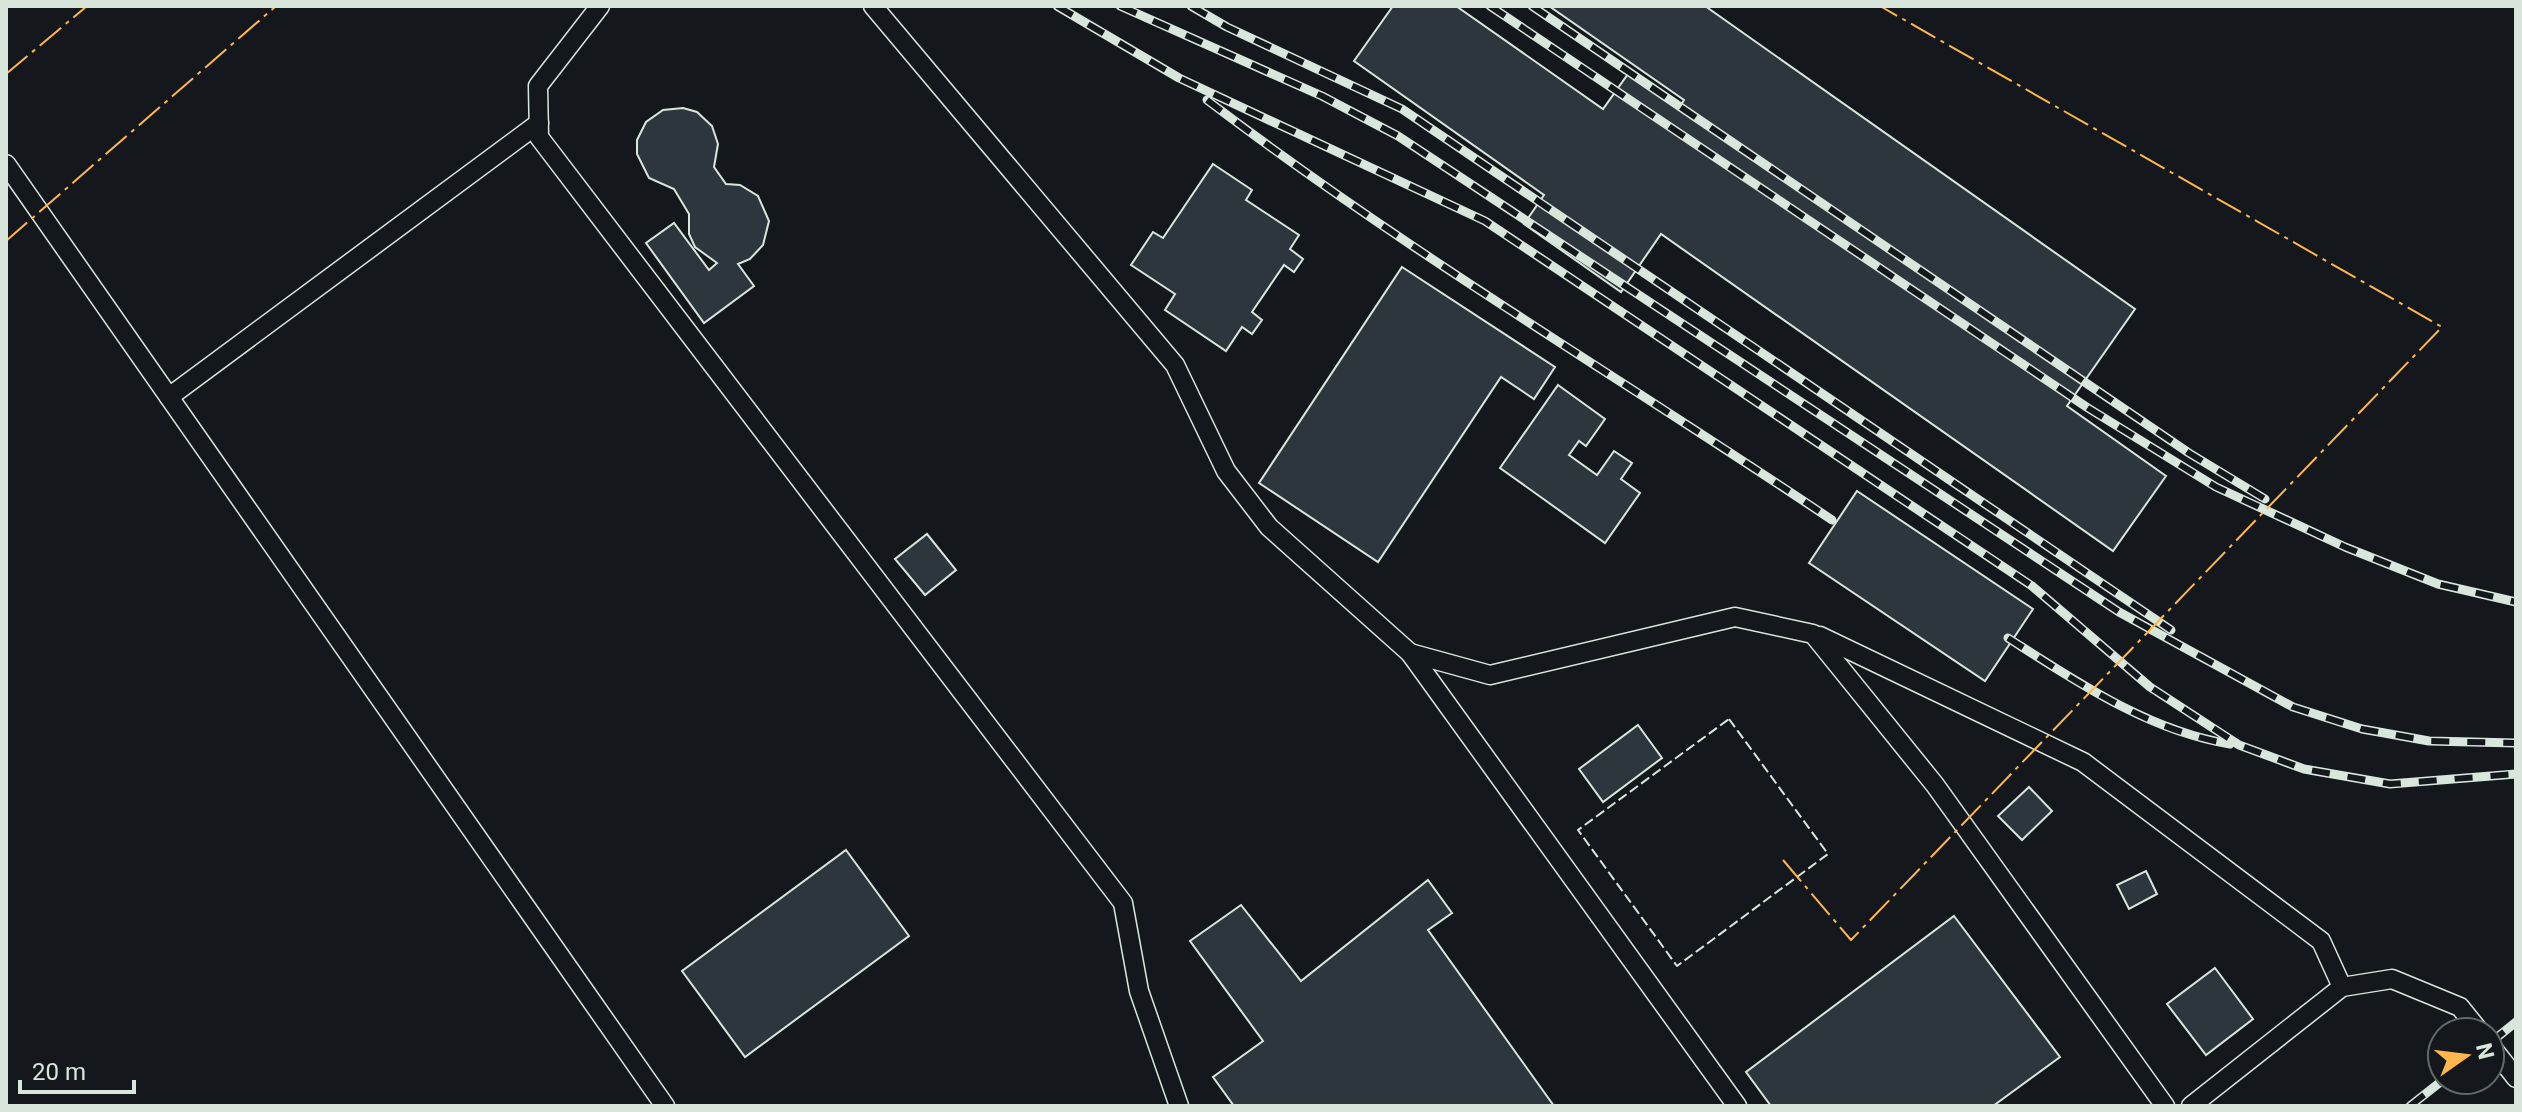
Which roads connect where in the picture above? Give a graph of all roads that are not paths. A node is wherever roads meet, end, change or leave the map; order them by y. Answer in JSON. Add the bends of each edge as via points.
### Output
{"nodes":[{"id":1,"x":600,"y":6,"type":"edge"},
{"id":2,"x":873,"y":6,"type":"edge"},
{"id":3,"x":539,"y":123,"type":"junction"},
{"id":4,"x":6,"y":164,"type":"edge"},
{"id":5,"x":169,"y":397,"type":"junction"},
{"id":6,"x":1813,"y":634,"type":"junction"},
{"id":7,"x":1410,"y":653,"type":"junction"},
{"id":8,"x":2342,"y":987,"type":"junction"},
{"id":9,"x":2467,"y":1016,"type":"edge"},
{"id":10,"x":665,"y":1106,"type":"edge"},
{"id":11,"x":1179,"y":1106,"type":"edge"},
{"id":12,"x":1737,"y":1106,"type":"edge"},
{"id":13,"x":2165,"y":1106,"type":"edge"},
{"id":14,"x":2191,"y":1106,"type":"edge"}],
"edges":[{"from":1,"to":3,"type":"lane","via":[[538,86]]},
{"from":2,"to":7,"type":"lane","via":[[1175,365],[1226,471],[1269,527]]},
{"from":3,"to":5,"type":"lane"},
{"from":3,"to":11,"type":"lane","via":[[539,137],[1123,903],[1139,991]]},
{"from":4,"to":5,"type":"lane"},
{"from":5,"to":10,"type":"lane"},
{"from":6,"to":7,"type":"lane","via":[[1735,617],[1490,675]]},
{"from":6,"to":8,"type":"lane","via":[[2083,762],[2321,941]]},
{"from":6,"to":13,"type":"lane","via":[[1935,785]]},
{"from":7,"to":12,"type":"lane"},
{"from":8,"to":9,"type":"lane","via":[[2392,979],[2460,1007]]},
{"from":8,"to":14,"type":"lane"}]}
